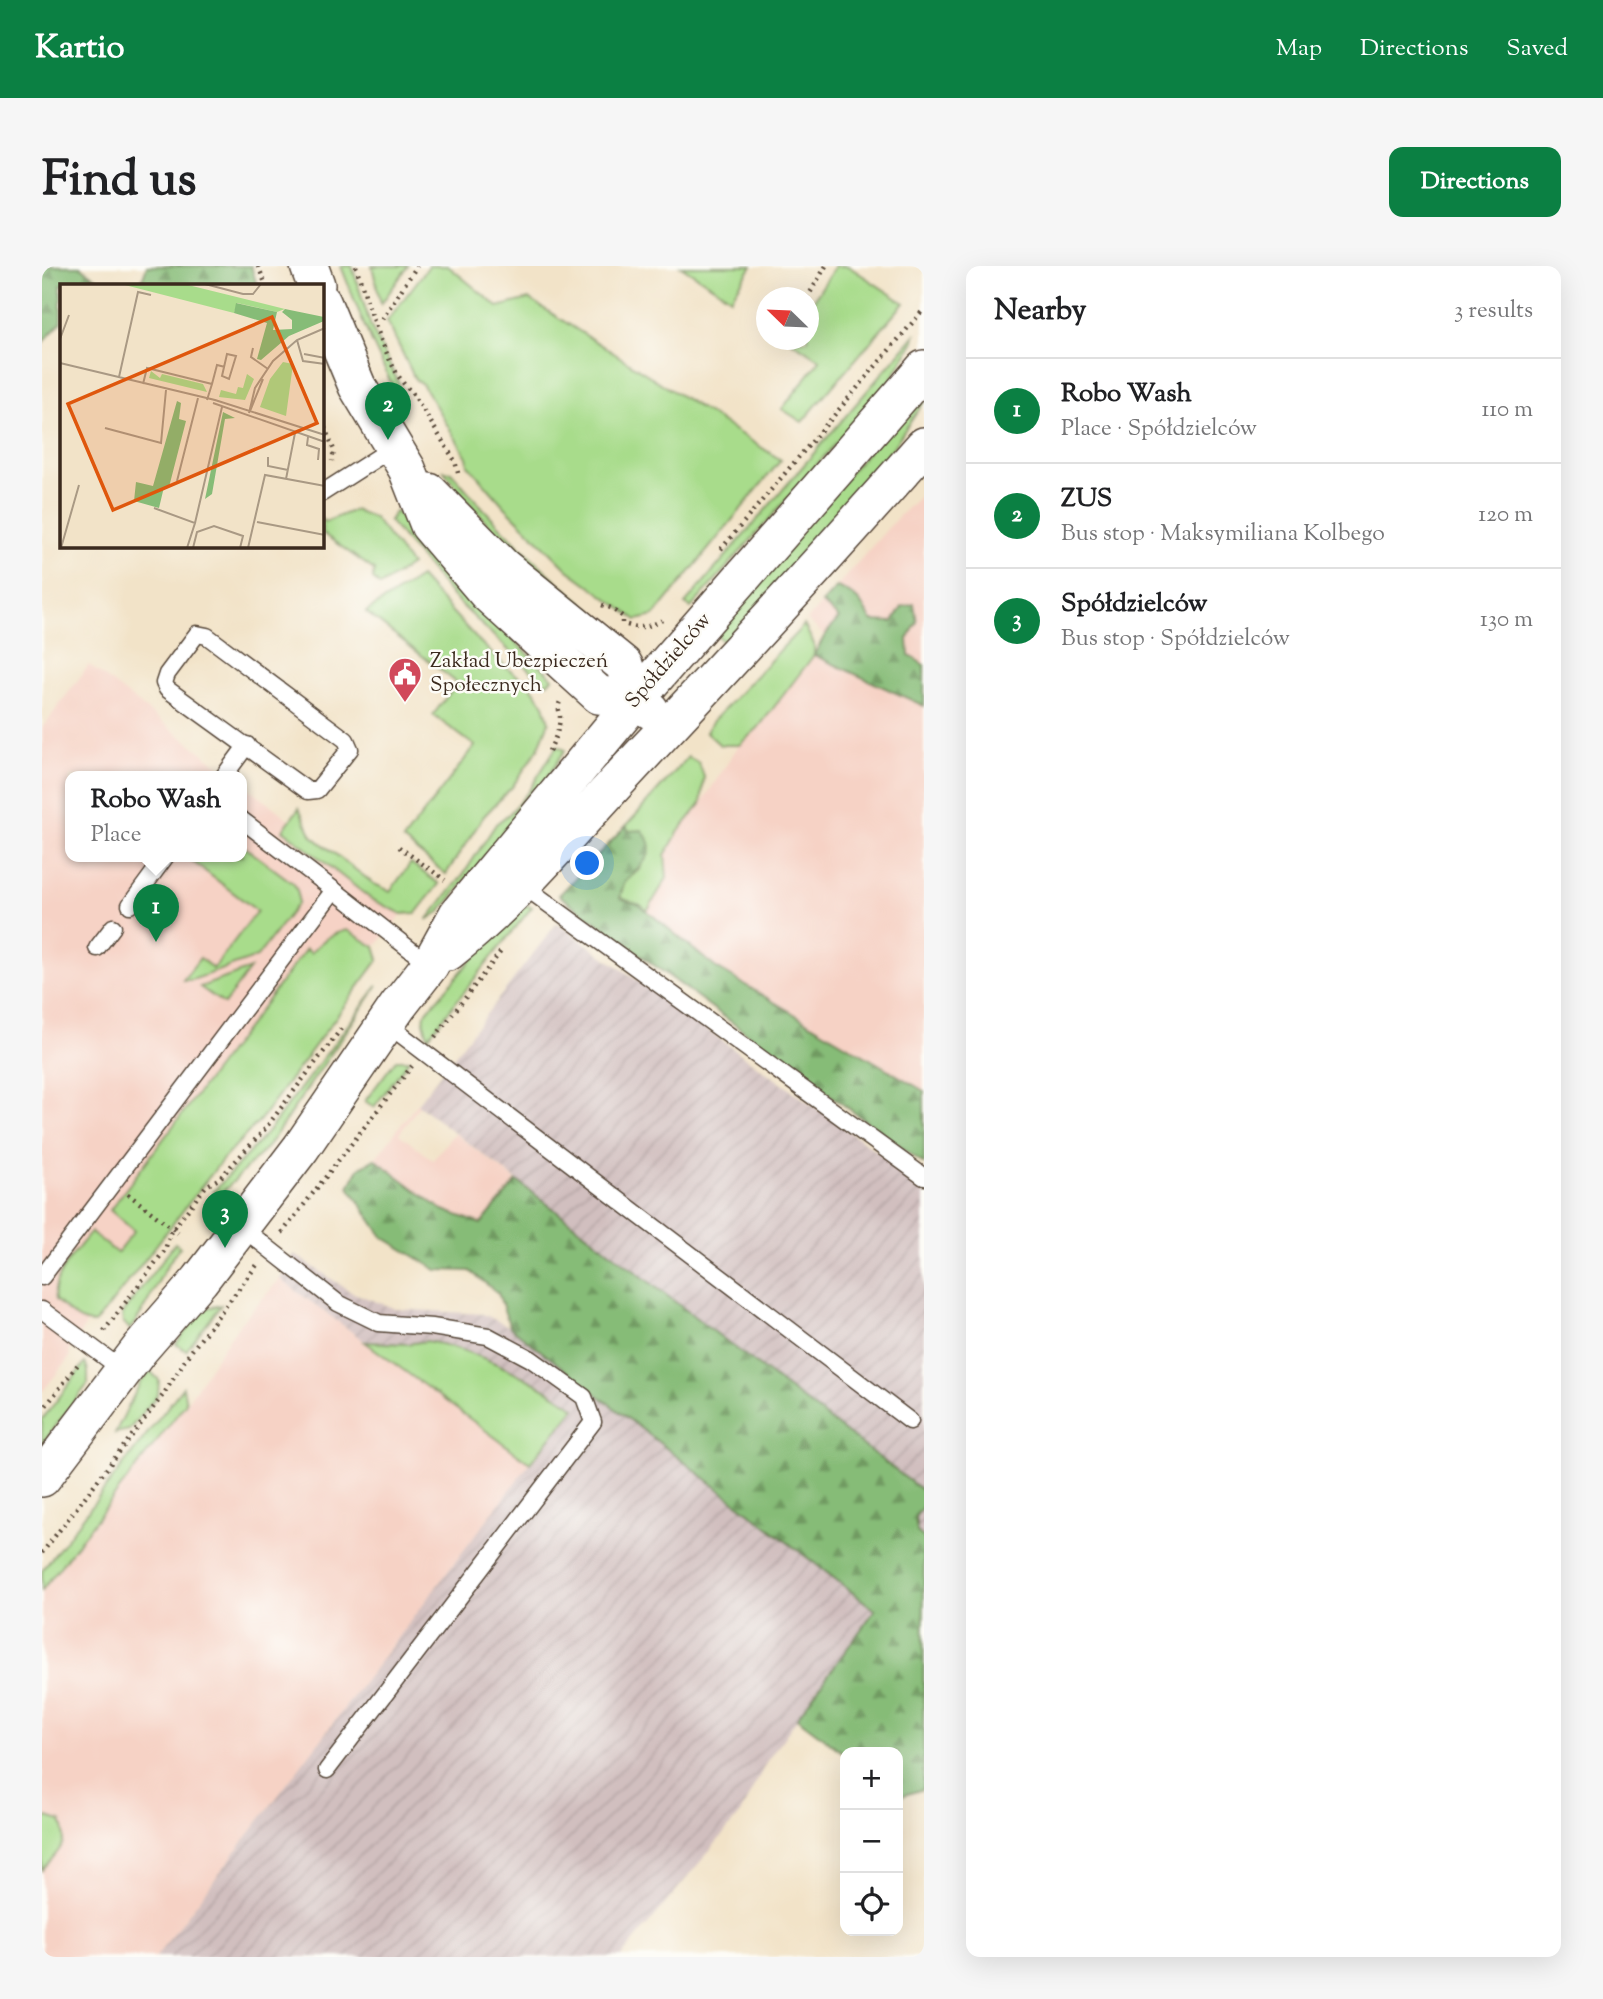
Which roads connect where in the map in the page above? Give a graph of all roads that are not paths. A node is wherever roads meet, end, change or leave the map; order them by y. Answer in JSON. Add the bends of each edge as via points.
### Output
{"nodes":[{"id":1,"x":309,"y":266,"type":"edge"},
{"id":2,"x":316,"y":284,"type":"edge"},
{"id":3,"x":324,"y":307,"type":"edge"},
{"id":4,"x":924,"y":369,"type":"edge"},
{"id":5,"x":924,"y":446,"type":"edge"},
{"id":6,"x":400,"y":458,"type":"junction"},
{"id":7,"x":324,"y":492,"type":"edge"},
{"id":8,"x":636,"y":699,"type":"junction"},
{"id":9,"x":670,"y":725,"type":"junction"},
{"id":10,"x":247,"y":745,"type":"junction"},
{"id":11,"x":228,"y":771,"type":"edge"},
{"id":12,"x":247,"y":824,"type":"edge"},
{"id":13,"x":162,"y":862,"type":"edge"},
{"id":14,"x":521,"y":884,"type":"junction"},
{"id":15,"x":334,"y":890,"type":"junction"},
{"id":16,"x":130,"y":905,"type":"dead end"},
{"id":17,"x":113,"y":927,"type":"dead end"},
{"id":18,"x":97,"y":948,"type":"dead end"},
{"id":19,"x":430,"y":965,"type":"junction"},
{"id":20,"x":387,"y":1024,"type":"junction"},
{"id":21,"x":924,"y":1177,"type":"edge"},
{"id":22,"x":240,"y":1226,"type":"junction"},
{"id":23,"x":42,"y":1277,"type":"edge"},
{"id":24,"x":42,"y":1310,"type":"edge"},
{"id":25,"x":124,"y":1371,"type":"junction"},
{"id":26,"x":910,"y":1421,"type":"dead end"},
{"id":27,"x":42,"y":1478,"type":"edge"},
{"id":28,"x":327,"y":1770,"type":"dead end"}],
"edges":[{"from":1,"to":2,"type":"street"},
{"from":3,"to":6,"type":"street","via":[[357,386]]},
{"from":4,"to":8,"type":"street","name":"Spółdzielców","via":[[814,498],[677,627]]},
{"from":5,"to":9,"type":"street","name":"Spółdzielców"},
{"from":6,"to":7,"type":"lane"},
{"from":6,"to":8,"type":"street","via":[[502,566],[614,636]]},
{"from":6,"to":8,"type":"street","via":[[429,525],[504,609],[599,695]]},
{"from":8,"to":9,"type":"street"},
{"from":8,"to":19,"type":"street","name":"Spółdzielców","via":[[458,914]]},
{"from":9,"to":14,"type":"street","name":"Spółdzielców"},
{"from":10,"to":10,"type":"lane","via":[[309,790],[317,790],[350,749],[346,740],[207,636],[197,634],[164,683]]},
{"from":10,"to":11,"type":"lane"},
{"from":12,"to":15,"type":"lane"},
{"from":13,"to":16,"type":"lane"},
{"from":14,"to":19,"type":"street","name":"Spółdzielców","via":[[478,928]]},
{"from":14,"to":21,"type":"lane"},
{"from":15,"to":19,"type":"lane"},
{"from":15,"to":23,"type":"lane"},
{"from":17,"to":18,"type":"lane"},
{"from":19,"to":20,"type":"street","name":"Spółdzielców"},
{"from":20,"to":22,"type":"street","name":"Spółdzielców"},
{"from":20,"to":26,"type":"lane"},
{"from":22,"to":25,"type":"street","name":"Spółdzielców"},
{"from":22,"to":28,"type":"lane","via":[[338,1303],[379,1323],[488,1336],[531,1359],[584,1397],[593,1422]]},
{"from":24,"to":25,"type":"lane"},
{"from":25,"to":27,"type":"street","name":"Spółdzielców"}]}
